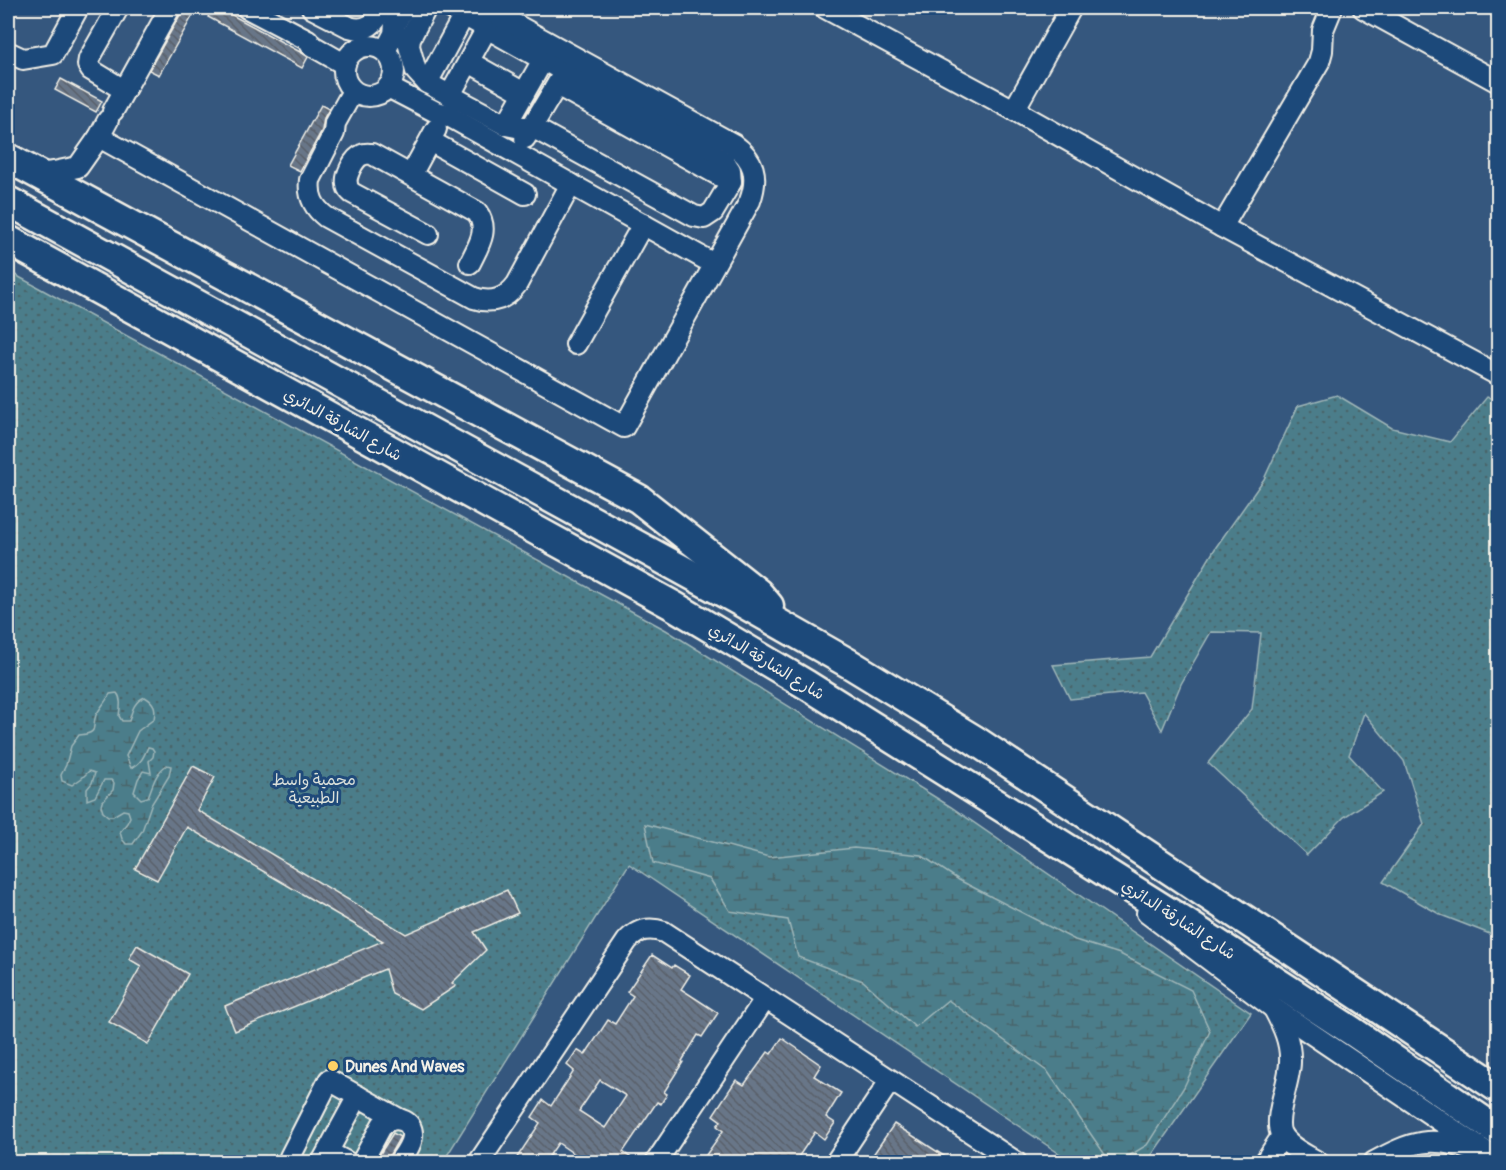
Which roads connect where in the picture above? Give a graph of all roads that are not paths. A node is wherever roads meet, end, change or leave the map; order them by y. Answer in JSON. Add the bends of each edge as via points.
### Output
{"nodes":[{"id":1,"x":78,"y":8,"type":"edge"},
{"id":2,"x":118,"y":8,"type":"edge"},
{"id":3,"x":170,"y":8,"type":"edge"},
{"id":4,"x":247,"y":8,"type":"edge"},
{"id":5,"x":312,"y":8,"type":"edge"},
{"id":6,"x":380,"y":8,"type":"edge"},
{"id":7,"x":426,"y":8,"type":"edge"},
{"id":8,"x":485,"y":8,"type":"edge"},
{"id":9,"x":825,"y":8,"type":"edge"},
{"id":10,"x":1071,"y":8,"type":"edge"},
{"id":11,"x":1332,"y":8,"type":"edge"},
{"id":12,"x":1363,"y":8,"type":"edge"},
{"id":13,"x":458,"y":11,"type":"edge"},
{"id":14,"x":400,"y":16,"type":"edge"},
{"id":15,"x":487,"y":28,"type":"junction"},
{"id":16,"x":523,"y":38,"type":"junction"},
{"id":17,"x":381,"y":49,"type":"junction"},
{"id":18,"x":8,"y":52,"type":"edge"},
{"id":19,"x":346,"y":60,"type":"junction"},
{"id":20,"x":543,"y":60,"type":"junction"},
{"id":21,"x":469,"y":62,"type":"junction"},
{"id":22,"x":561,"y":78,"type":"junction"},
{"id":23,"x":427,"y":82,"type":"junction"},
{"id":24,"x":1498,"y":82,"type":"edge"},
{"id":25,"x":391,"y":83,"type":"junction"},
{"id":26,"x":124,"y":90,"type":"junction"},
{"id":27,"x":357,"y":93,"type":"junction"},
{"id":28,"x":524,"y":93,"type":"junction"},
{"id":29,"x":448,"y":104,"type":"junction"},
{"id":30,"x":1014,"y":110,"type":"junction"},
{"id":31,"x":107,"y":123,"type":"junction"},
{"id":32,"x":506,"y":125,"type":"junction"},
{"id":33,"x":532,"y":127,"type":"junction"},
{"id":34,"x":430,"y":141,"type":"junction"},
{"id":35,"x":516,"y":153,"type":"junction"},
{"id":36,"x":8,"y":158,"type":"edge"},
{"id":37,"x":78,"y":167,"type":"junction"},
{"id":38,"x":37,"y":174,"type":"junction"},
{"id":39,"x":411,"y":175,"type":"junction"},
{"id":40,"x":571,"y":184,"type":"junction"},
{"id":41,"x":525,"y":194,"type":"dead end"},
{"id":42,"x":86,"y":200,"type":"junction"},
{"id":43,"x":8,"y":201,"type":"edge"},
{"id":44,"x":380,"y":208,"type":"junction"},
{"id":45,"x":643,"y":224,"type":"junction"},
{"id":46,"x":1222,"y":227,"type":"junction"},
{"id":47,"x":428,"y":234,"type":"dead end"},
{"id":48,"x":363,"y":237,"type":"junction"},
{"id":49,"x":8,"y":240,"type":"edge"},
{"id":50,"x":470,"y":263,"type":"dead end"},
{"id":51,"x":714,"y":264,"type":"junction"},
{"id":52,"x":576,"y":344,"type":"dead end"},
{"id":53,"x":1498,"y":375,"type":"edge"},
{"id":54,"x":787,"y":628,"type":"junction"},
{"id":55,"x":1086,"y":860,"type":"junction"},
{"id":56,"x":765,"y":999,"type":"junction"},
{"id":57,"x":1272,"y":1007,"type":"junction"},
{"id":58,"x":890,"y":1080,"type":"junction"},
{"id":59,"x":1498,"y":1088,"type":"edge"},
{"id":60,"x":358,"y":1096,"type":"junction"},
{"id":61,"x":399,"y":1119,"type":"junction"},
{"id":62,"x":1498,"y":1131,"type":"edge"},
{"id":63,"x":1282,"y":1136,"type":"junction"},
{"id":64,"x":325,"y":1157,"type":"edge"},
{"id":65,"x":1498,"y":1161,"type":"edge"},
{"id":66,"x":292,"y":1162,"type":"edge"},
{"id":67,"x":347,"y":1162,"type":"edge"},
{"id":68,"x":362,"y":1162,"type":"edge"},
{"id":69,"x":399,"y":1162,"type":"edge"},
{"id":70,"x":479,"y":1162,"type":"edge"},
{"id":71,"x":656,"y":1162,"type":"edge"},
{"id":72,"x":836,"y":1162,"type":"edge"},
{"id":73,"x":1016,"y":1162,"type":"edge"},
{"id":74,"x":1265,"y":1162,"type":"edge"},
{"id":75,"x":1318,"y":1162,"type":"edge"},
{"id":76,"x":1374,"y":1162,"type":"edge"}],
"edges":[{"from":1,"to":18,"type":"street","via":[[53,54],[23,59]]},
{"from":2,"to":26,"type":"street","via":[[88,65]]},
{"from":3,"to":26,"type":"street"},
{"from":4,"to":19,"type":"street","via":[[308,40],[316,40]]},
{"from":5,"to":6,"type":"street","via":[[349,27],[363,29],[374,22]]},
{"from":7,"to":23,"type":"street","via":[[409,44],[416,71]]},
{"from":8,"to":16,"type":"street"},
{"from":9,"to":30,"type":"street"},
{"from":10,"to":30,"type":"street"},
{"from":11,"to":46,"type":"street","via":[[1323,30],[1319,62]]},
{"from":12,"to":24,"type":"street"},
{"from":13,"to":15,"type":"street"},
{"from":13,"to":23,"type":"street"},
{"from":14,"to":17,"type":"street","via":[[394,34]]},
{"from":15,"to":16,"type":"street"},
{"from":15,"to":21,"type":"street"},
{"from":16,"to":20,"type":"street"},
{"from":16,"to":51,"type":"street","via":[[741,150],[753,169],[753,190]]},
{"from":17,"to":19,"type":"street","via":[[361,47]]},
{"from":17,"to":25,"type":"street","via":[[393,64]]},
{"from":19,"to":27,"type":"street","via":[[344,79]]},
{"from":20,"to":22,"type":"street"},
{"from":20,"to":28,"type":"street"},
{"from":21,"to":28,"type":"street"},
{"from":21,"to":29,"type":"street"},
{"from":22,"to":33,"type":"street"},
{"from":22,"to":33,"type":"street","via":[[723,161],[730,170],[730,182],[713,212],[699,218]]},
{"from":23,"to":29,"type":"street"},
{"from":25,"to":27,"type":"street","via":[[376,96]]},
{"from":25,"to":29,"type":"street","via":[[439,106]]},
{"from":26,"to":31,"type":"street"},
{"from":27,"to":48,"type":"street","via":[[343,127],[334,133],[310,180],[309,189],[319,212]]},
{"from":28,"to":32,"type":"street"},
{"from":29,"to":32,"type":"street"},
{"from":29,"to":34,"type":"street"},
{"from":29,"to":35,"type":"street"},
{"from":30,"to":46,"type":"street"},
{"from":31,"to":37,"type":"street"},
{"from":31,"to":51,"type":"street","via":[[624,427]]},
{"from":32,"to":33,"type":"street"},
{"from":33,"to":35,"type":"street"},
{"from":34,"to":39,"type":"street"},
{"from":34,"to":41,"type":"street"},
{"from":35,"to":40,"type":"street"},
{"from":36,"to":38,"type":"highway"},
{"from":37,"to":38,"type":"street"},
{"from":37,"to":42,"type":"street"},
{"from":38,"to":42,"type":"highway"},
{"from":39,"to":44,"type":"street","via":[[372,154],[359,156],[347,177],[347,185],[352,193]]},
{"from":39,"to":50,"type":"street","via":[[477,212],[483,224],[482,237]]},
{"from":40,"to":45,"type":"street"},
{"from":40,"to":48,"type":"street","via":[[517,284],[498,300],[474,298]]},
{"from":42,"to":54,"type":"highway","via":[[639,499],[758,593]]},
{"from":43,"to":54,"type":"highway","name":"شارع الشارقة الدائري"},
{"from":44,"to":47,"type":"street"},
{"from":44,"to":48,"type":"street"},
{"from":45,"to":51,"type":"street"},
{"from":45,"to":52,"type":"street"},
{"from":46,"to":53,"type":"street"},
{"from":49,"to":55,"type":"highway","name":"شارع الشارقة الدائري","via":[[674,606]]},
{"from":54,"to":59,"type":"highway","name":"شارع الشارقة الدائري","via":[[1023,772]]},
{"from":55,"to":57,"type":"street","via":[[1135,904]]},
{"from":55,"to":62,"type":"highway","name":"شارع الشارقة الدائري","via":[[1323,1012]]},
{"from":56,"to":58,"type":"street"},
{"from":56,"to":70,"type":"street","via":[[664,932],[640,931],[627,941]]},
{"from":56,"to":71,"type":"street"},
{"from":57,"to":63,"type":"street","via":[[1286,1033],[1291,1061],[1279,1116]]},
{"from":57,"to":65,"type":"street"},
{"from":58,"to":72,"type":"street"},
{"from":58,"to":73,"type":"street"},
{"from":60,"to":61,"type":"street"},
{"from":60,"to":64,"type":"street"},
{"from":60,"to":66,"type":"street","via":[[330,1080],[290,1157]]},
{"from":61,"to":68,"type":"street","via":[[382,1125]]},
{"from":61,"to":69,"type":"street","via":[[409,1125],[412,1137]]},
{"from":63,"to":74,"type":"street"},
{"from":63,"to":75,"type":"street"},
{"from":64,"to":67,"type":"street"},
{"from":65,"to":76,"type":"street","via":[[1456,1145],[1431,1142],[1406,1146]]}]}
